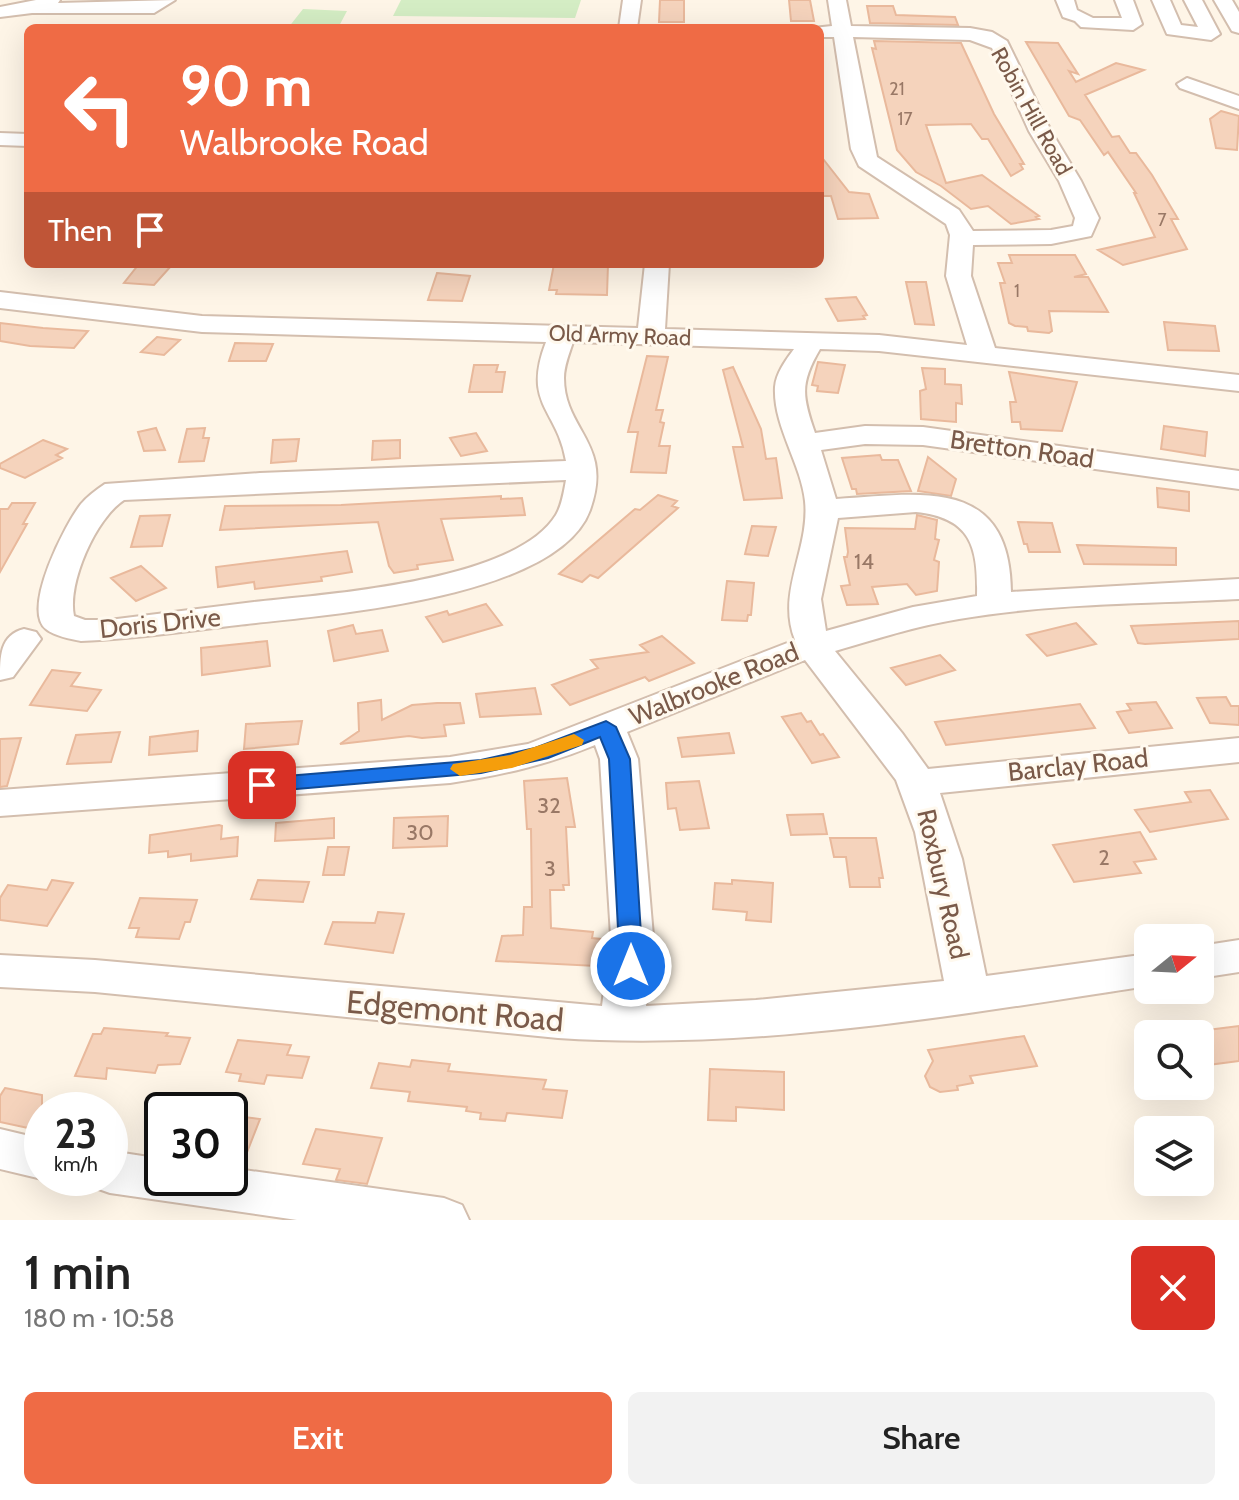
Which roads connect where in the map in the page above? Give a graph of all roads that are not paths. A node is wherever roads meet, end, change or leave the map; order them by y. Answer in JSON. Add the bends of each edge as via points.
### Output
{"nodes":[{"id":1,"x":51,"y":0,"type":"edge"},
{"id":2,"x":166,"y":0,"type":"edge"},
{"id":3,"x":632,"y":0,"type":"edge"},
{"id":4,"x":837,"y":0,"type":"edge"},
{"id":5,"x":1065,"y":0,"type":"edge"},
{"id":6,"x":1124,"y":0,"type":"edge"},
{"id":7,"x":1161,"y":0,"type":"edge"},
{"id":8,"x":1193,"y":0,"type":"edge"},
{"id":9,"x":1229,"y":4,"type":"edge"},
{"id":10,"x":128,"y":5,"type":"edge"},
{"id":11,"x":32,"y":8,"type":"junction"},
{"id":12,"x":0,"y":12,"type":"edge"},
{"id":13,"x":629,"y":24,"type":"edge"},
{"id":14,"x":1239,"y":27,"type":"edge"},
{"id":15,"x":831,"y":31,"type":"edge"},
{"id":16,"x":1187,"y":84,"type":"dead end"},
{"id":17,"x":1239,"y":103,"type":"edge"},
{"id":18,"x":0,"y":139,"type":"edge"},
{"id":19,"x":24,"y":140,"type":"edge"},
{"id":20,"x":962,"y":238,"type":"junction"},
{"id":21,"x":657,"y":268,"type":"edge"},
{"id":22,"x":0,"y":300,"type":"edge"},
{"id":23,"x":562,"y":334,"type":"junction"},
{"id":24,"x":651,"y":336,"type":"junction"},
{"id":25,"x":812,"y":341,"type":"junction"},
{"id":26,"x":983,"y":353,"type":"junction"},
{"id":27,"x":1239,"y":383,"type":"edge"},
{"id":28,"x":805,"y":443,"type":"junction"},
{"id":29,"x":582,"y":470,"type":"junction"},
{"id":30,"x":1239,"y":480,"type":"edge"},
{"id":31,"x":821,"y":509,"type":"junction"},
{"id":32,"x":1239,"y":589,"type":"edge"},
{"id":33,"x":994,"y":604,"type":"junction"},
{"id":34,"x":24,"y":639,"type":"dead end"},
{"id":35,"x":814,"y":645,"type":"junction"},
{"id":36,"x":0,"y":669,"type":"edge"},
{"id":37,"x":606,"y":727,"type":"junction"},
{"id":38,"x":1239,"y":750,"type":"edge"},
{"id":39,"x":917,"y":783,"type":"junction"},
{"id":40,"x":0,"y":803,"type":"edge"},
{"id":41,"x":1239,"y":956,"type":"edge"},
{"id":42,"x":1214,"y":960,"type":"edge"},
{"id":43,"x":0,"y":971,"type":"edge"},
{"id":44,"x":1134,"y":972,"type":"edge"},
{"id":45,"x":970,"y":997,"type":"junction"},
{"id":46,"x":621,"y":1024,"type":"junction"},
{"id":47,"x":0,"y":1149,"type":"edge"},
{"id":48,"x":24,"y":1155,"type":"edge"},
{"id":49,"x":128,"y":1175,"type":"edge"},
{"id":50,"x":444,"y":1220,"type":"edge"}],
"edges":[{"from":1,"to":11,"type":"street"},
{"from":2,"to":10,"type":"street","via":[[154,8]]},
{"from":3,"to":13,"type":"street"},
{"from":4,"to":15,"type":"street"},
{"from":5,"to":6,"type":"street","via":[[1069,13],[1088,23],[1133,24]]},
{"from":7,"to":8,"type":"street","via":[[1174,30],[1211,34]]},
{"from":9,"to":14,"type":"street"},
{"from":10,"to":11,"type":"street"},
{"from":11,"to":12,"type":"street"},
{"from":15,"to":20,"type":"street","via":[[867,161],[951,215]]},
{"from":15,"to":20,"type":"street","name":"Robin Hill Road","via":[[970,34],[1000,45],[1087,225],[1083,231],[1051,237]]},
{"from":16,"to":17,"type":"street"},
{"from":18,"to":19,"type":"street"},
{"from":20,"to":26,"type":"street","via":[[958,269]]},
{"from":21,"to":24,"type":"street"},
{"from":22,"to":23,"type":"street","name":"Old Army Road","via":[[202,324]]},
{"from":23,"to":24,"type":"street","name":"Old Army Road"},
{"from":23,"to":29,"type":"street","via":[[550,382],[582,458]]},
{"from":24,"to":25,"type":"street","name":"Old Army Road"},
{"from":25,"to":26,"type":"street","name":"Old Army Road"},
{"from":25,"to":28,"type":"street","name":"Roxbury Road","via":[[789,386]]},
{"from":26,"to":27,"type":"street","name":"Old Army Road"},
{"from":28,"to":30,"type":"street","name":"Bretton Road","via":[[865,435],[923,436]]},
{"from":28,"to":31,"type":"street","name":"Roxbury Road"},
{"from":29,"to":29,"type":"street","name":"Doris Drive","via":[[569,521],[547,541],[499,569],[453,583],[109,630],[81,631],[58,622],[53,608],[55,592],[92,511],[116,491]]},
{"from":31,"to":33,"type":"street","via":[[907,502],[961,514],[978,527],[990,547]]},
{"from":31,"to":35,"type":"street","name":"Roxbury Road","via":[[804,598]]},
{"from":32,"to":33,"type":"street","name":"Walbrooke Road"},
{"from":33,"to":35,"type":"street","name":"Walbrooke Road","via":[[913,617]]},
{"from":34,"to":36,"type":"street"},
{"from":35,"to":37,"type":"street","name":"Walbrooke Road"},
{"from":35,"to":39,"type":"street","name":"Roxbury Road","via":[[890,740]]},
{"from":37,"to":40,"type":"street","name":"Walbrooke Road","via":[[541,753],[481,767]]},
{"from":37,"to":46,"type":"street","via":[[619,759],[632,936]]},
{"from":38,"to":39,"type":"street","name":"Barclay Road"},
{"from":39,"to":45,"type":"street","name":"Roxbury Road","via":[[939,849]]},
{"from":41,"to":42,"type":"street"},
{"from":43,"to":46,"type":"street","name":"Edgemont Road"},
{"from":44,"to":45,"type":"street","name":"Edgemont Road"},
{"from":45,"to":46,"type":"street","name":"Edgemont Road","via":[[742,1019]]},
{"from":47,"to":48,"type":"street"},
{"from":49,"to":50,"type":"street"}]}
